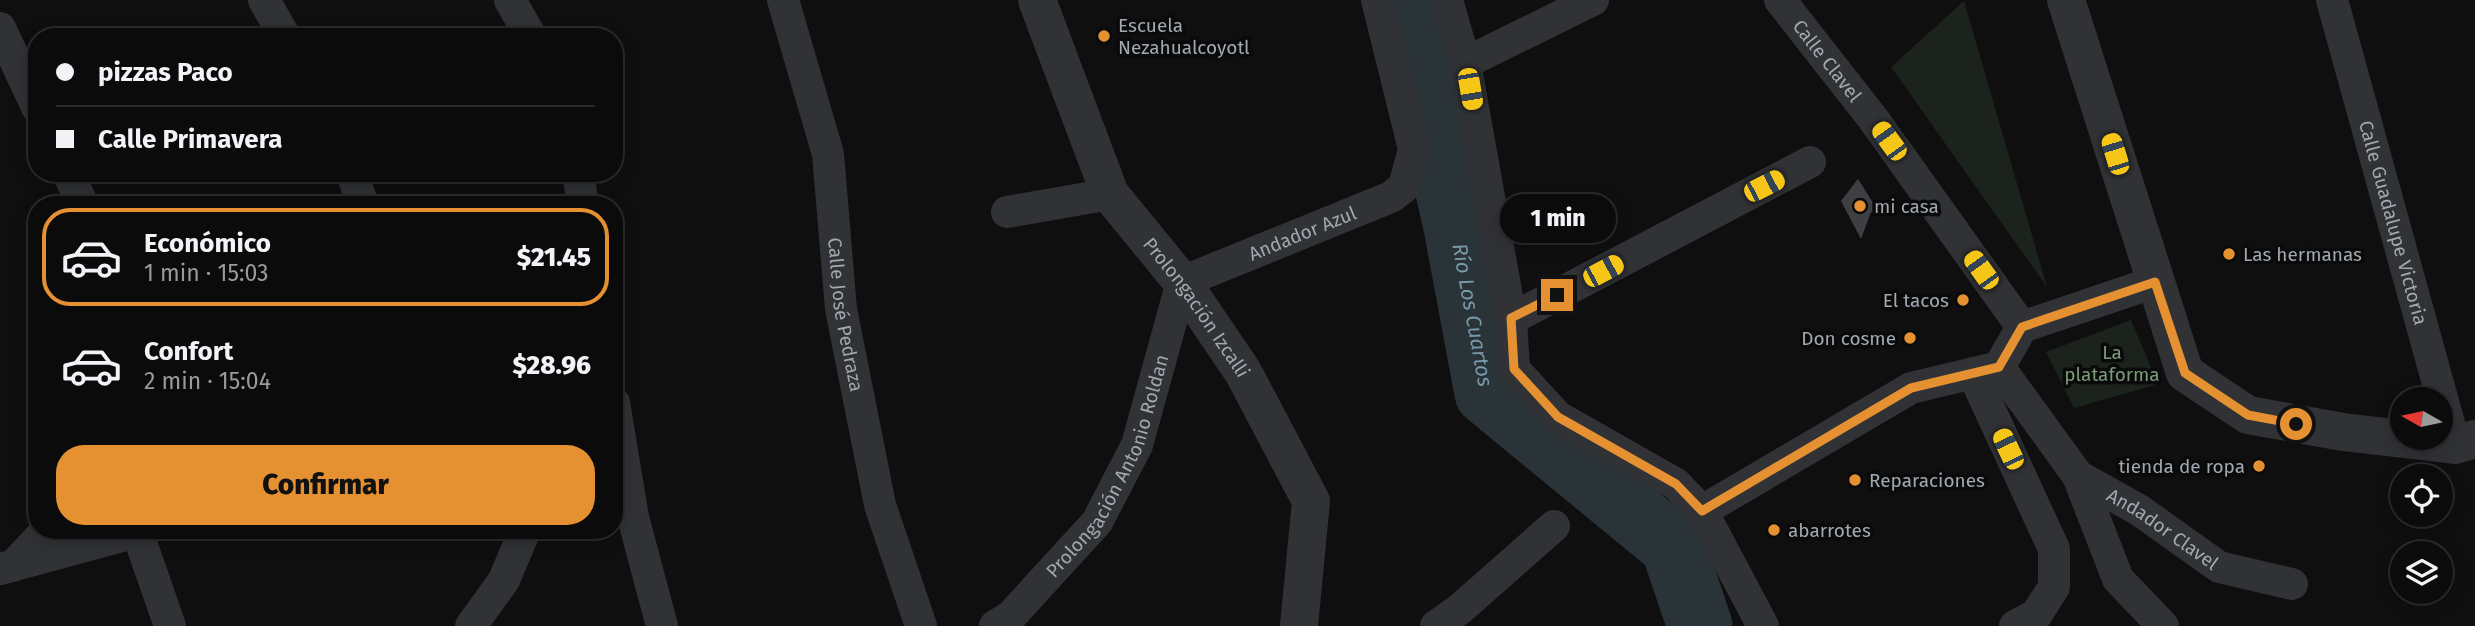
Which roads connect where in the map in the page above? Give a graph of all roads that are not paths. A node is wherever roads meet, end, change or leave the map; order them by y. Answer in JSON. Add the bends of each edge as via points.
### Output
{"nodes":[{"id":1,"x":264,"y":0,"type":"edge"},
{"id":2,"x":510,"y":0,"type":"edge"},
{"id":3,"x":783,"y":0,"type":"edge"},
{"id":4,"x":1037,"y":0,"type":"edge"},
{"id":5,"x":1377,"y":0,"type":"edge"},
{"id":6,"x":1447,"y":0,"type":"edge"},
{"id":7,"x":1593,"y":0,"type":"edge"},
{"id":8,"x":1780,"y":0,"type":"edge"},
{"id":9,"x":2066,"y":0,"type":"edge"},
{"id":10,"x":2332,"y":0,"type":"edge"},
{"id":11,"x":0,"y":28,"type":"edge"},
{"id":12,"x":280,"y":28,"type":"edge"},
{"id":13,"x":526,"y":28,"type":"edge"},
{"id":14,"x":1465,"y":63,"type":"junction"},
{"id":15,"x":28,"y":88,"type":"edge"},
{"id":16,"x":1810,"y":162,"type":"dead end"},
{"id":17,"x":1110,"y":194,"type":"junction"},
{"id":18,"x":1007,"y":212,"type":"dead end"},
{"id":19,"x":1182,"y":282,"type":"junction"},
{"id":20,"x":2155,"y":282,"type":"junction"},
{"id":21,"x":1511,"y":318,"type":"junction"},
{"id":22,"x":2022,"y":327,"type":"junction"},
{"id":23,"x":1986,"y":370,"type":"junction"},
{"id":24,"x":2465,"y":442,"type":"edge"},
{"id":25,"x":623,"y":457,"type":"edge"},
{"id":26,"x":2078,"y":477,"type":"junction"},
{"id":27,"x":1702,"y":511,"type":"junction"},
{"id":28,"x":1554,"y":526,"type":"dead end"},
{"id":29,"x":38,"y":539,"type":"edge"},
{"id":30,"x":115,"y":539,"type":"edge"},
{"id":31,"x":143,"y":539,"type":"edge"},
{"id":32,"x":521,"y":539,"type":"edge"},
{"id":33,"x":7,"y":568,"type":"edge"},
{"id":34,"x":2292,"y":584,"type":"dead end"},
{"id":35,"x":170,"y":626,"type":"edge"},
{"id":36,"x":471,"y":626,"type":"edge"},
{"id":37,"x":662,"y":626,"type":"edge"},
{"id":38,"x":921,"y":626,"type":"edge"},
{"id":39,"x":995,"y":626,"type":"edge"},
{"id":40,"x":1299,"y":626,"type":"edge"},
{"id":41,"x":1436,"y":626,"type":"edge"},
{"id":42,"x":1763,"y":626,"type":"edge"},
{"id":43,"x":2015,"y":626,"type":"edge"},
{"id":44,"x":2163,"y":626,"type":"edge"}],
"edges":[{"from":1,"to":12,"type":"street"},
{"from":2,"to":13,"type":"street"},
{"from":3,"to":38,"type":"street","name":"Calle José Pedraza","via":[[828,154],[841,309],[880,505]]},
{"from":4,"to":17,"type":"street","name":"Prolongación Izcalli"},
{"from":5,"to":19,"type":"street","name":"Andador Azul","via":[[1414,149],[1404,187],[1391,197]]},
{"from":6,"to":14,"type":"street"},
{"from":7,"to":14,"type":"street"},
{"from":8,"to":22,"type":"street","name":"Calle Clavel","via":[[1874,120]]},
{"from":9,"to":20,"type":"street"},
{"from":10,"to":24,"type":"street","name":"Calle Guadalupe Victoria"},
{"from":11,"to":15,"type":"street"},
{"from":14,"to":21,"type":"street"},
{"from":16,"to":21,"type":"street"},
{"from":17,"to":18,"type":"street"},
{"from":17,"to":19,"type":"street","name":"Prolongación Izcalli"},
{"from":19,"to":39,"type":"street","name":"Prolongación Antonio Roldan","via":[[1137,445],[1097,522],[1011,616]]},
{"from":19,"to":40,"type":"street","name":"Prolongación Izcalli","via":[[1243,372],[1311,501]]},
{"from":20,"to":22,"type":"street"},
{"from":20,"to":24,"type":"street","via":[[2185,373],[2248,415],[2343,432]]},
{"from":21,"to":27,"type":"street","via":[[1514,369],[1558,417],[1676,484]]},
{"from":22,"to":23,"type":"street"},
{"from":23,"to":26,"type":"street","name":"Andador Clavel"},
{"from":23,"to":27,"type":"street","via":[[1911,388]]},
{"from":23,"to":43,"type":"street","via":[[2054,549],[2054,587],[2036,615]]},
{"from":25,"to":37,"type":"street","via":[[633,517]]},
{"from":26,"to":34,"type":"street","name":"Andador Clavel","via":[[2139,510],[2219,568]]},
{"from":26,"to":44,"type":"street","name":"Andador Clavel","via":[[2118,579]]},
{"from":27,"to":42,"type":"street"},
{"from":28,"to":41,"type":"street"},
{"from":29,"to":33,"type":"street"},
{"from":30,"to":33,"type":"street"},
{"from":31,"to":35,"type":"street"},
{"from":32,"to":36,"type":"street","via":[[504,580]]}]}
